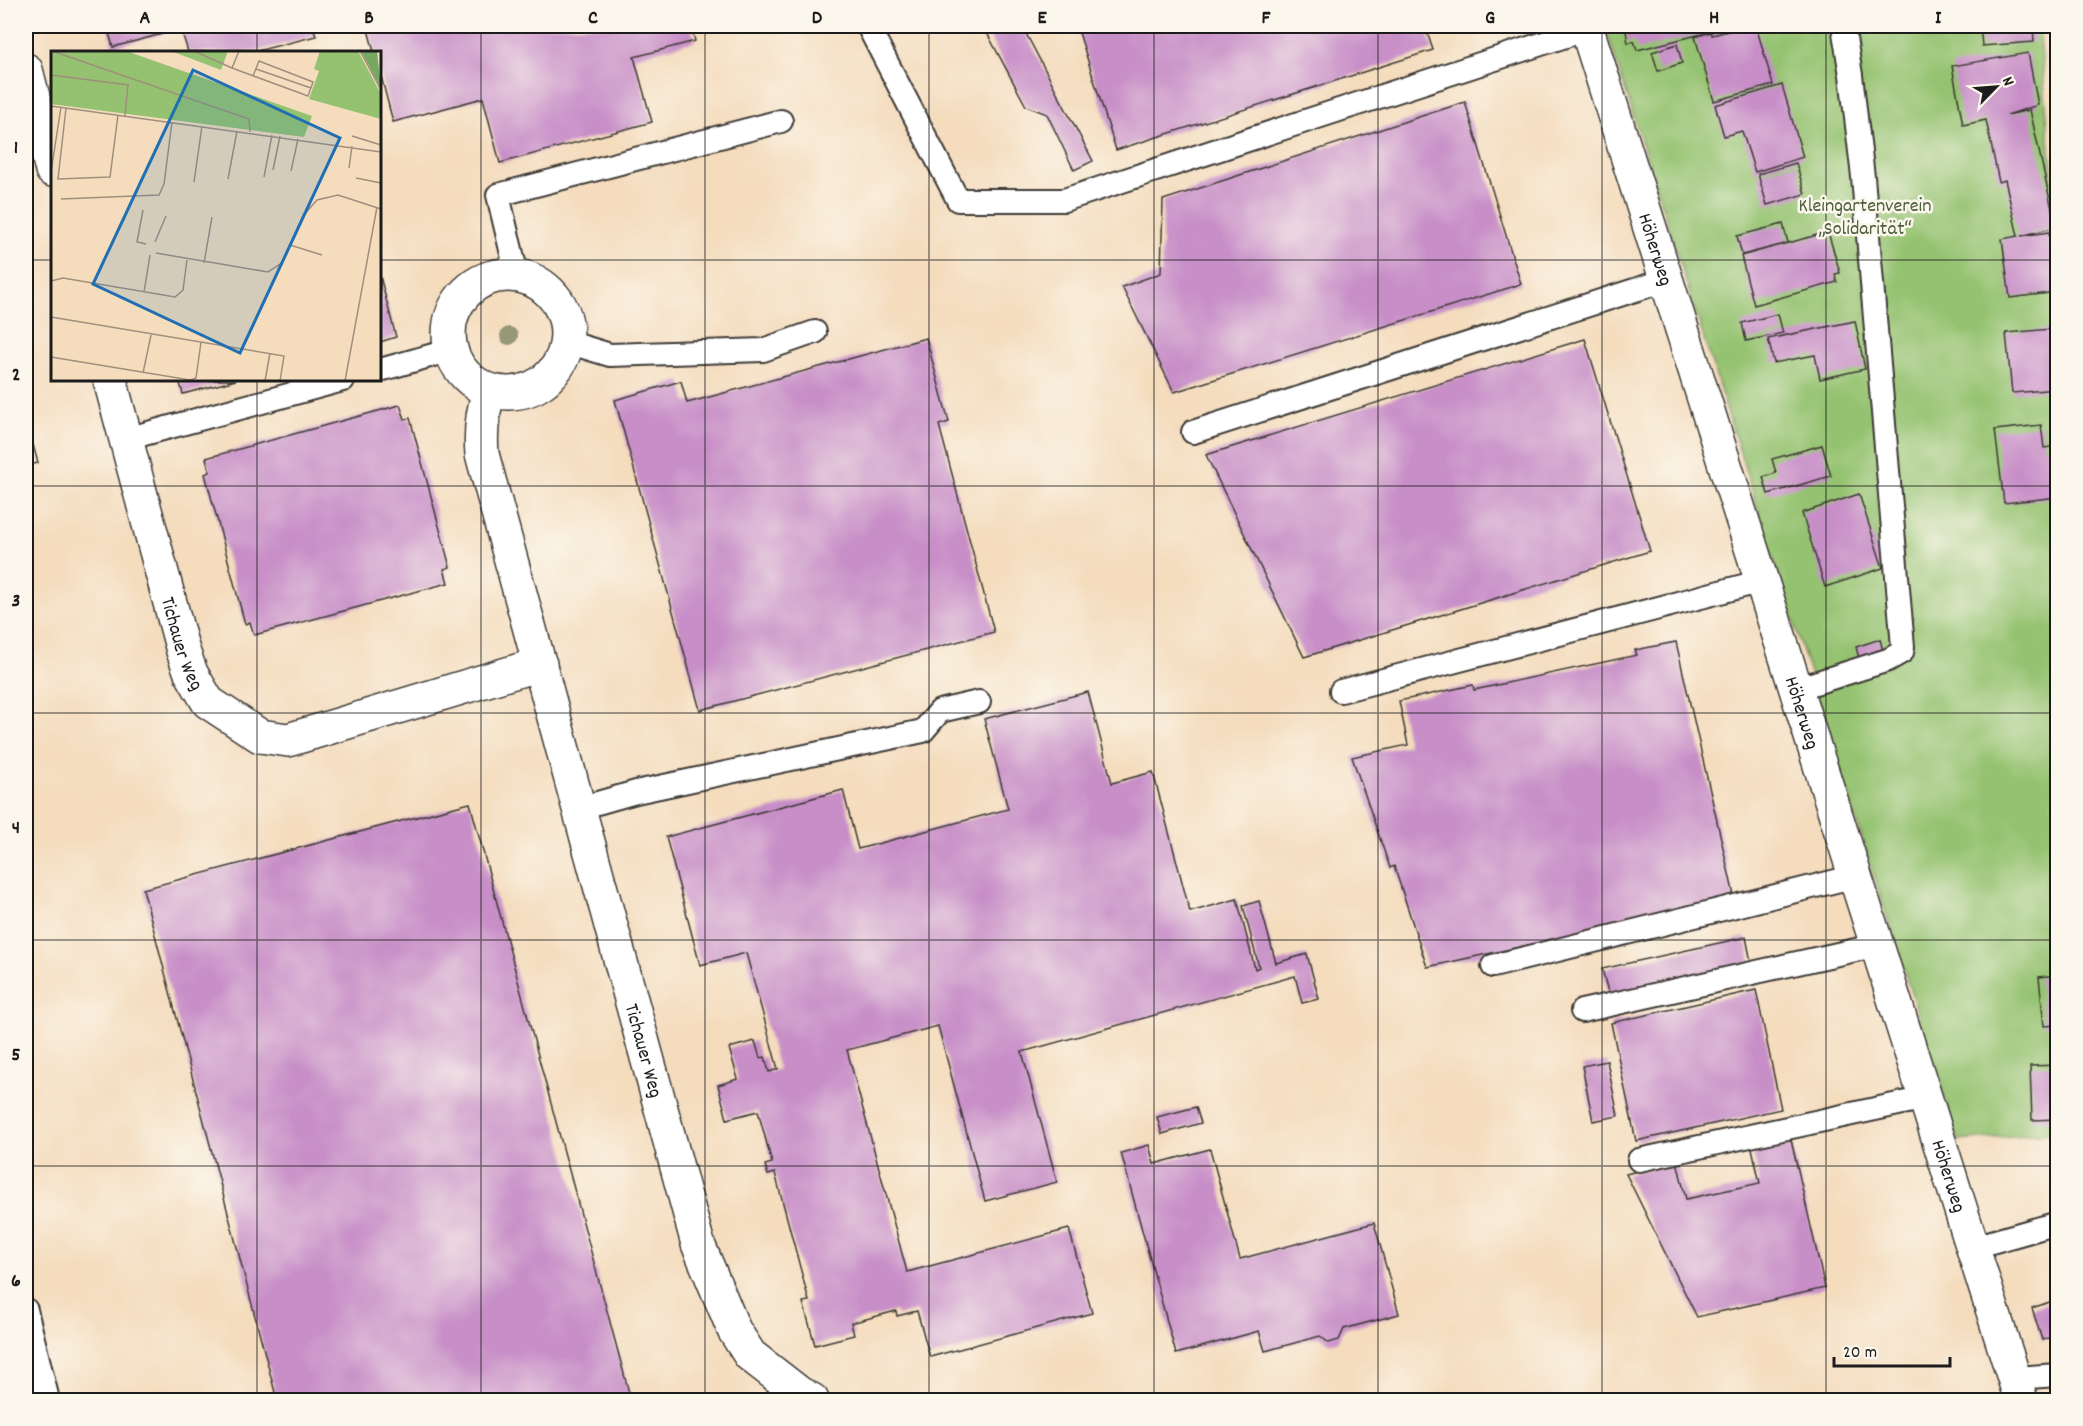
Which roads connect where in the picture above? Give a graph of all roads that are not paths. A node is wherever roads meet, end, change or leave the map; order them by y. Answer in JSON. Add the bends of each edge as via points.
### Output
{"nodes":[{"id":1,"x":868,"y":26,"type":"edge"},
{"id":2,"x":1843,"y":26,"type":"edge"},
{"id":3,"x":1586,"y":27,"type":"edge"},
{"id":4,"x":26,"y":70,"type":"edge"},
{"id":5,"x":781,"y":121,"type":"dead end"},
{"id":6,"x":51,"y":166,"type":"edge"},
{"id":7,"x":517,"y":275,"type":"junction"},
{"id":8,"x":1666,"y":280,"type":"junction"},
{"id":9,"x":815,"y":332,"type":"dead end"},
{"id":10,"x":567,"y":342,"type":"junction"},
{"id":11,"x":451,"y":350,"type":"junction"},
{"id":12,"x":381,"y":369,"type":"edge"},
{"id":13,"x":110,"y":381,"type":"edge"},
{"id":14,"x":339,"y":381,"type":"edge"},
{"id":15,"x":489,"y":391,"type":"junction"},
{"id":16,"x":1193,"y":432,"type":"dead end"},
{"id":17,"x":126,"y":439,"type":"junction"},
{"id":18,"x":1762,"y":581,"type":"junction"},
{"id":19,"x":540,"y":664,"type":"junction"},
{"id":20,"x":1796,"y":689,"type":"junction"},
{"id":21,"x":1341,"y":691,"type":"dead end"},
{"id":22,"x":979,"y":702,"type":"dead end"},
{"id":23,"x":580,"y":808,"type":"junction"},
{"id":24,"x":1856,"y":876,"type":"junction"},
{"id":25,"x":1878,"y":945,"type":"junction"},
{"id":26,"x":1493,"y":966,"type":"dead end"},
{"id":27,"x":1582,"y":1011,"type":"dead end"},
{"id":28,"x":1926,"y":1098,"type":"junction"},
{"id":29,"x":1639,"y":1160,"type":"dead end"},
{"id":30,"x":2058,"y":1223,"type":"edge"},
{"id":31,"x":1974,"y":1247,"type":"junction"},
{"id":32,"x":26,"y":1310,"type":"edge"},
{"id":33,"x":2058,"y":1375,"type":"edge"},
{"id":34,"x":2018,"y":1389,"type":"edge"},
{"id":35,"x":48,"y":1401,"type":"edge"},
{"id":36,"x":812,"y":1401,"type":"edge"}],
"edges":[{"from":1,"to":3,"type":"lane","via":[[958,200],[1064,200]]},
{"from":2,"to":20,"type":"lane","via":[[1863,177],[1903,647],[1902,652],[1888,660]]},
{"from":3,"to":8,"type":"street","name":"Höherweg"},
{"from":4,"to":6,"type":"street"},
{"from":5,"to":7,"type":"lane","via":[[498,195]]},
{"from":7,"to":10,"type":"street","via":[[542,285],[552,294],[565,316]]},
{"from":7,"to":11,"type":"street","via":[[491,277],[459,300],[449,324]]},
{"from":8,"to":16,"type":"lane"},
{"from":8,"to":18,"type":"street","name":"Höherweg"},
{"from":9,"to":10,"type":"lane","via":[[763,350],[610,356]]},
{"from":10,"to":15,"type":"street","via":[[558,367],[539,385],[515,394]]},
{"from":11,"to":12,"type":"lane"},
{"from":11,"to":15,"type":"street","via":[[461,371]]},
{"from":13,"to":17,"type":"street","name":"Tichauer Weg"},
{"from":14,"to":17,"type":"lane"},
{"from":15,"to":19,"type":"street","name":"Tichauer Weg","via":[[480,431],[482,454]]},
{"from":17,"to":19,"type":"street","name":"Tichauer Weg","via":[[191,673],[208,702],[260,736],[288,740]]},
{"from":18,"to":20,"type":"street","name":"Höherweg"},
{"from":18,"to":21,"type":"lane"},
{"from":19,"to":23,"type":"street","name":"Tichauer Weg"},
{"from":20,"to":24,"type":"street","name":"Höherweg"},
{"from":22,"to":23,"type":"lane","via":[[940,711],[923,731],[636,792]]},
{"from":23,"to":36,"type":"street","name":"Tichauer Weg","via":[[698,1245],[734,1330],[750,1354]]},
{"from":24,"to":25,"type":"street","name":"Höherweg"},
{"from":24,"to":26,"type":"lane"},
{"from":25,"to":27,"type":"lane"},
{"from":25,"to":28,"type":"street","name":"Höherweg"},
{"from":28,"to":29,"type":"lane"},
{"from":28,"to":31,"type":"street","name":"Höherweg"},
{"from":30,"to":31,"type":"lane"},
{"from":31,"to":34,"type":"street","name":"Höherweg"},
{"from":32,"to":35,"type":"lane"},
{"from":33,"to":34,"type":"lane"}]}
